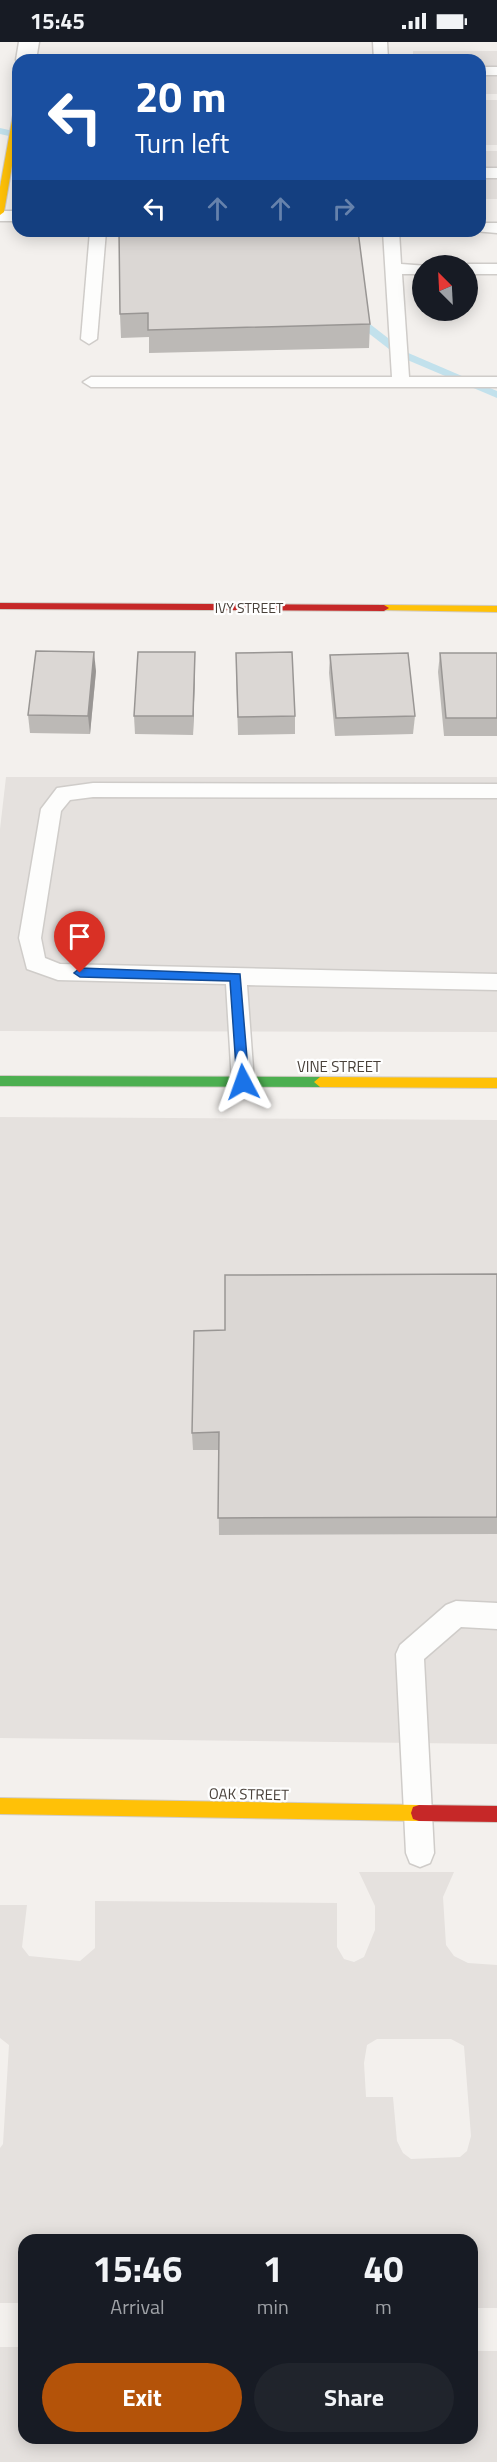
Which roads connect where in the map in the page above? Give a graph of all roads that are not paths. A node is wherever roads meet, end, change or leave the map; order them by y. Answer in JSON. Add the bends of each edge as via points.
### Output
{"nodes":[{"id":1,"x":12,"y":142,"type":"edge"},
{"id":2,"x":0,"y":214,"type":"edge"},
{"id":3,"x":98,"y":237,"type":"edge"},
{"id":4,"x":391,"y":237,"type":"edge"},
{"id":5,"x":497,"y":268,"type":"edge"},
{"id":6,"x":394,"y":269,"type":"junction"},
{"id":7,"x":412,"y":269,"type":"edge"},
{"id":8,"x":478,"y":269,"type":"edge"},
{"id":9,"x":89,"y":339,"type":"dead end"},
{"id":10,"x":91,"y":382,"type":"dead end"},
{"id":11,"x":401,"y":382,"type":"junction"},
{"id":12,"x":497,"y":382,"type":"edge"},
{"id":13,"x":0,"y":606,"type":"edge"},
{"id":14,"x":497,"y":609,"type":"edge"},
{"id":15,"x":497,"y":791,"type":"edge"},
{"id":16,"x":236,"y":977,"type":"junction"},
{"id":17,"x":497,"y":982,"type":"edge"},
{"id":18,"x":0,"y":1081,"type":"edge"},
{"id":19,"x":243,"y":1082,"type":"junction"},
{"id":20,"x":497,"y":1083,"type":"edge"},
{"id":21,"x":497,"y":1616,"type":"edge"},
{"id":22,"x":0,"y":1806,"type":"edge"},
{"id":23,"x":417,"y":1813,"type":"junction"},
{"id":24,"x":497,"y":1814,"type":"edge"},
{"id":25,"x":420,"y":1853,"type":"dead end"}],
"edges":[{"from":1,"to":2,"type":"street"},
{"from":3,"to":9,"type":"lane"},
{"from":4,"to":6,"type":"lane"},
{"from":5,"to":8,"type":"lane"},
{"from":6,"to":7,"type":"lane"},
{"from":6,"to":11,"type":"lane"},
{"from":10,"to":11,"type":"lane"},
{"from":11,"to":12,"type":"lane"},
{"from":13,"to":14,"type":"street","name":"IVY STREET"},
{"from":15,"to":16,"type":"lane","via":[[64,793],[51,809],[44,850],[30,938],[35,963],[58,972]]},
{"from":16,"to":17,"type":"lane"},
{"from":16,"to":19,"type":"lane"},
{"from":18,"to":19,"type":"street","name":"VINE STREET"},
{"from":19,"to":20,"type":"street","name":"VINE STREET"},
{"from":21,"to":23,"type":"lane","via":[[456,1614],[410,1654]]},
{"from":22,"to":23,"type":"street","name":"OAK STREET"},
{"from":23,"to":24,"type":"street","name":"OAK STREET"},
{"from":23,"to":25,"type":"lane"}]}
